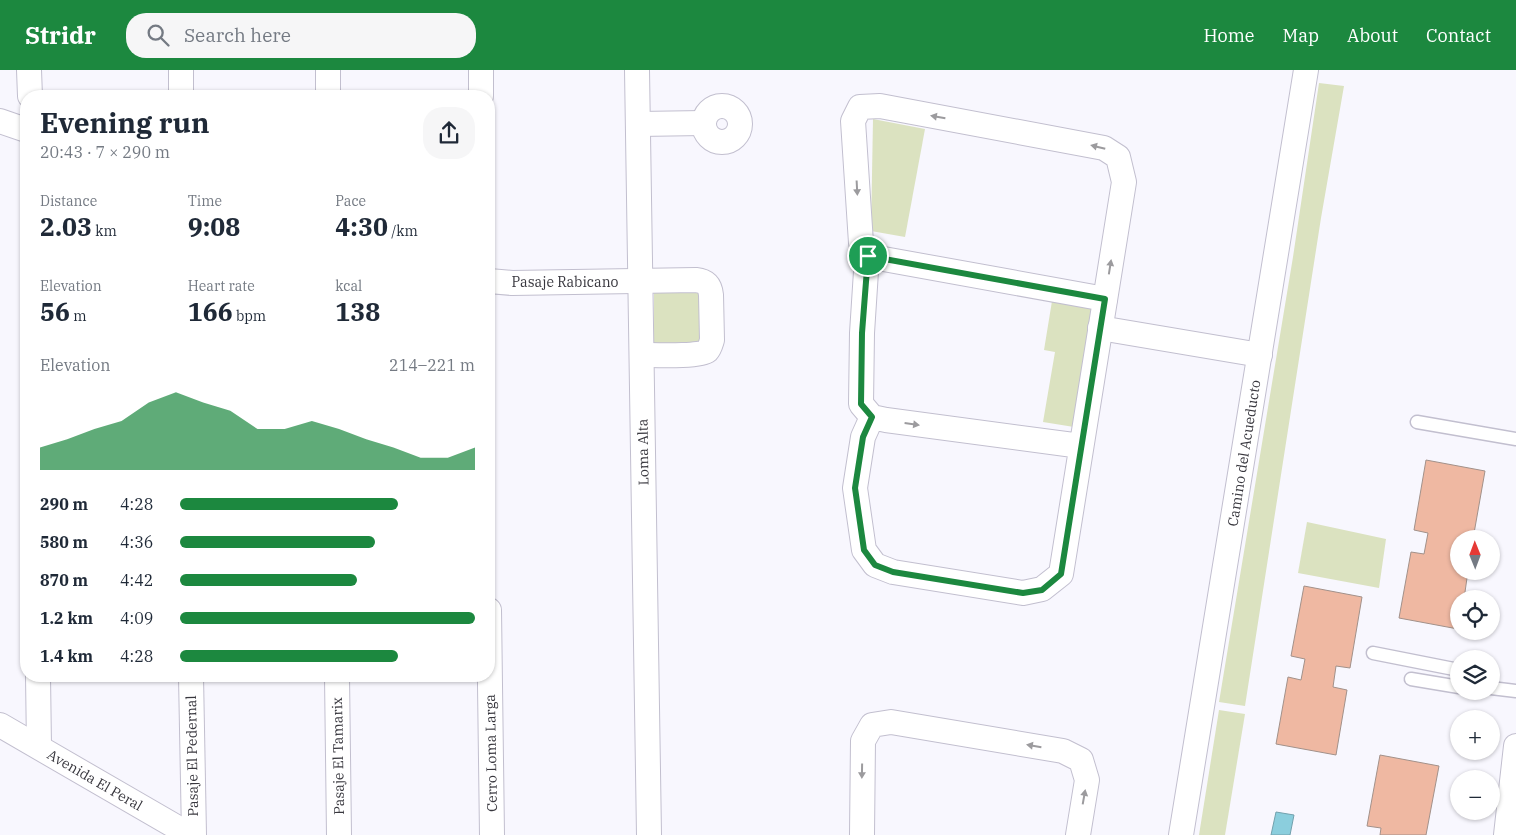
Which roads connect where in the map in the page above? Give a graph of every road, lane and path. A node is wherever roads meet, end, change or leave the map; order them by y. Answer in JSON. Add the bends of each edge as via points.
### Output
{"nodes":[{"id":1,"x":29,"y":70,"type":"edge"},
{"id":2,"x":181,"y":70,"type":"edge"},
{"id":3,"x":328,"y":70,"type":"edge"},
{"id":4,"x":481,"y":70,"type":"edge"},
{"id":5,"x":637,"y":70,"type":"edge"},
{"id":6,"x":1306,"y":70,"type":"edge"},
{"id":7,"x":30,"y":90,"type":"edge"},
{"id":8,"x":182,"y":90,"type":"edge"},
{"id":9,"x":328,"y":90,"type":"edge"},
{"id":10,"x":481,"y":90,"type":"edge"},
{"id":11,"x":0,"y":121,"type":"edge"},
{"id":12,"x":704,"y":123,"type":"dead end"},
{"id":13,"x":638,"y":124,"type":"junction"},
{"id":14,"x":20,"y":128,"type":"edge"},
{"id":15,"x":868,"y":256,"type":"junction"},
{"id":16,"x":495,"y":282,"type":"edge"},
{"id":17,"x":641,"y":282,"type":"junction"},
{"id":18,"x":1105,"y":299,"type":"junction"},
{"id":19,"x":1100,"y":328,"type":"junction"},
{"id":20,"x":642,"y":355,"type":"junction"},
{"id":21,"x":1260,"y":355,"type":"junction"},
{"id":22,"x":872,"y":417,"type":"junction"},
{"id":23,"x":1417,"y":422,"type":"dead end"},
{"id":24,"x":1516,"y":439,"type":"edge"},
{"id":25,"x":1081,"y":446,"type":"junction"},
{"id":26,"x":1373,"y":653,"type":"dead end"},
{"id":27,"x":1450,"y":668,"type":"edge"},
{"id":28,"x":1412,"y":679,"type":"dead end"},
{"id":29,"x":38,"y":682,"type":"edge"},
{"id":30,"x":191,"y":682,"type":"edge"},
{"id":31,"x":337,"y":682,"type":"edge"},
{"id":32,"x":490,"y":682,"type":"edge"},
{"id":33,"x":1450,"y":685,"type":"edge"},
{"id":34,"x":1500,"y":689,"type":"edge"},
{"id":35,"x":1516,"y":692,"type":"edge"},
{"id":36,"x":0,"y":725,"type":"edge"},
{"id":37,"x":1516,"y":746,"type":"edge"},
{"id":38,"x":39,"y":747,"type":"junction"},
{"id":39,"x":192,"y":835,"type":"edge"},
{"id":40,"x":340,"y":835,"type":"edge"},
{"id":41,"x":492,"y":835,"type":"edge"},
{"id":42,"x":650,"y":835,"type":"edge"},
{"id":43,"x":862,"y":835,"type":"edge"},
{"id":44,"x":1078,"y":835,"type":"edge"},
{"id":45,"x":1181,"y":835,"type":"edge"},
{"id":46,"x":1506,"y":835,"type":"edge"}],
"edges":[{"from":1,"to":7,"type":"street"},
{"from":2,"to":8,"type":"street"},
{"from":3,"to":9,"type":"street"},
{"from":4,"to":10,"type":"street"},
{"from":5,"to":13,"type":"street","name":"Loma Alta"},
{"from":6,"to":21,"type":"street","name":"Camino del Acueducto"},
{"from":11,"to":14,"type":"street"},
{"from":12,"to":13,"type":"street"},
{"from":13,"to":17,"type":"street","name":"Loma Alta"},
{"from":15,"to":18,"type":"street"},
{"from":18,"to":15,"type":"street","one_way":true,"via":[[1124,182],[1118,157],[1104,148],[880,106],[860,107],[854,121],[861,243]]},
{"from":15,"to":22,"type":"street","via":[[861,404]]},
{"from":16,"to":17,"type":"street","name":"Pasaje Rabicano"},
{"from":17,"to":20,"type":"street","name":"Loma Alta"},
{"from":17,"to":20,"type":"street","name":"Pasaje Rabicano","via":[[702,281],[710,289],[711,322],[707,351]]},
{"from":18,"to":19,"type":"street"},
{"from":19,"to":21,"type":"street"},
{"from":19,"to":25,"type":"street"},
{"from":20,"to":42,"type":"street","name":"Loma Alta"},
{"from":21,"to":45,"type":"street","name":"Camino del Acueducto"},
{"from":22,"to":25,"type":"street","one_way":true},
{"from":22,"to":25,"type":"street","via":[[863,437],[855,488],[864,550],[875,565],[893,572],[1023,593],[1042,590],[1061,574]]},
{"from":23,"to":24,"type":"lane"},
{"from":26,"to":27,"type":"lane"},
{"from":28,"to":33,"type":"lane"},
{"from":29,"to":38,"type":"street"},
{"from":30,"to":39,"type":"street","name":"Pasaje El Pedernal"},
{"from":31,"to":40,"type":"street","name":"Pasaje El Tamarix"},
{"from":32,"to":41,"type":"street","name":"Cerro Loma Larga"},
{"from":34,"to":35,"type":"lane"},
{"from":36,"to":38,"type":"street","name":"Avenida El Peral"},
{"from":37,"to":46,"type":"street"},
{"from":38,"to":39,"type":"street","name":"Avenida El Peral"},
{"from":44,"to":43,"type":"street","one_way":true,"via":[[1087,780],[1081,760],[1062,751],[891,722],[872,725],[863,741]]}]}
